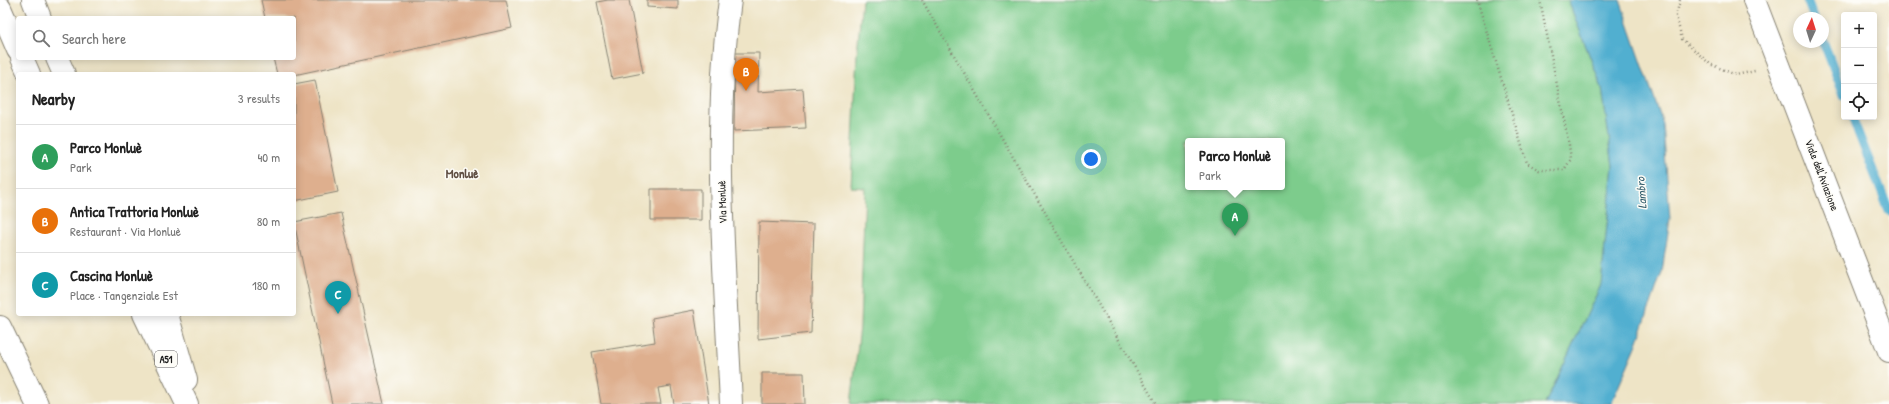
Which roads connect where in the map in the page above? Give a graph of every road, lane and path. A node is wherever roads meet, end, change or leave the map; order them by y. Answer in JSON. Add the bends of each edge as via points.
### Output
{"nodes":[{"id":1,"x":33,"y":0,"type":"edge"},
{"id":2,"x":730,"y":0,"type":"edge"},
{"id":3,"x":922,"y":0,"type":"edge"},
{"id":4,"x":1477,"y":0,"type":"edge"},
{"id":5,"x":1540,"y":0,"type":"edge"},
{"id":6,"x":1680,"y":0,"type":"edge"},
{"id":7,"x":1754,"y":0,"type":"edge"},
{"id":8,"x":0,"y":8,"type":"edge"},
{"id":9,"x":39,"y":16,"type":"edge"},
{"id":10,"x":16,"y":45,"type":"edge"},
{"id":11,"x":23,"y":60,"type":"edge"},
{"id":12,"x":58,"y":60,"type":"edge"},
{"id":13,"x":1780,"y":66,"type":"junction"},
{"id":14,"x":28,"y":72,"type":"edge"},
{"id":15,"x":63,"y":72,"type":"edge"},
{"id":16,"x":145,"y":316,"type":"edge"},
{"id":17,"x":168,"y":316,"type":"edge"},
{"id":18,"x":0,"y":327,"type":"edge"},
{"id":19,"x":5,"y":344,"type":"edge"},
{"id":20,"x":1889,"y":351,"type":"edge"},
{"id":21,"x":37,"y":404,"type":"edge"},
{"id":22,"x":187,"y":404,"type":"edge"},
{"id":23,"x":192,"y":404,"type":"edge"},
{"id":24,"x":731,"y":404,"type":"edge"},
{"id":25,"x":1156,"y":404,"type":"edge"}],
"edges":[{"from":1,"to":9,"type":"main road"},
{"from":2,"to":24,"type":"main road","name":"Via Monluè","via":[[724,39],[720,130]]},
{"from":3,"to":25,"type":"path"},
{"from":4,"to":5,"type":"path","via":[[1526,163],[1539,170],[1564,170],[1571,159]]},
{"from":6,"to":13,"type":"path","via":[[1676,16],[1682,39],[1710,64],[1736,76]]},
{"from":7,"to":13,"type":"main road","name":"Viale dell'Aviazione"},
{"from":8,"to":10,"type":"main road"},
{"from":11,"to":14,"type":"main road"},
{"from":12,"to":15,"type":"main road"},
{"from":13,"to":20,"type":"main road","name":"Viale dell'Aviazione"},
{"from":16,"to":22,"type":"main road","number":"A51"},
{"from":17,"to":23,"type":"main road"},
{"from":18,"to":19,"type":"main road"},
{"from":19,"to":21,"type":"main road"}]}
